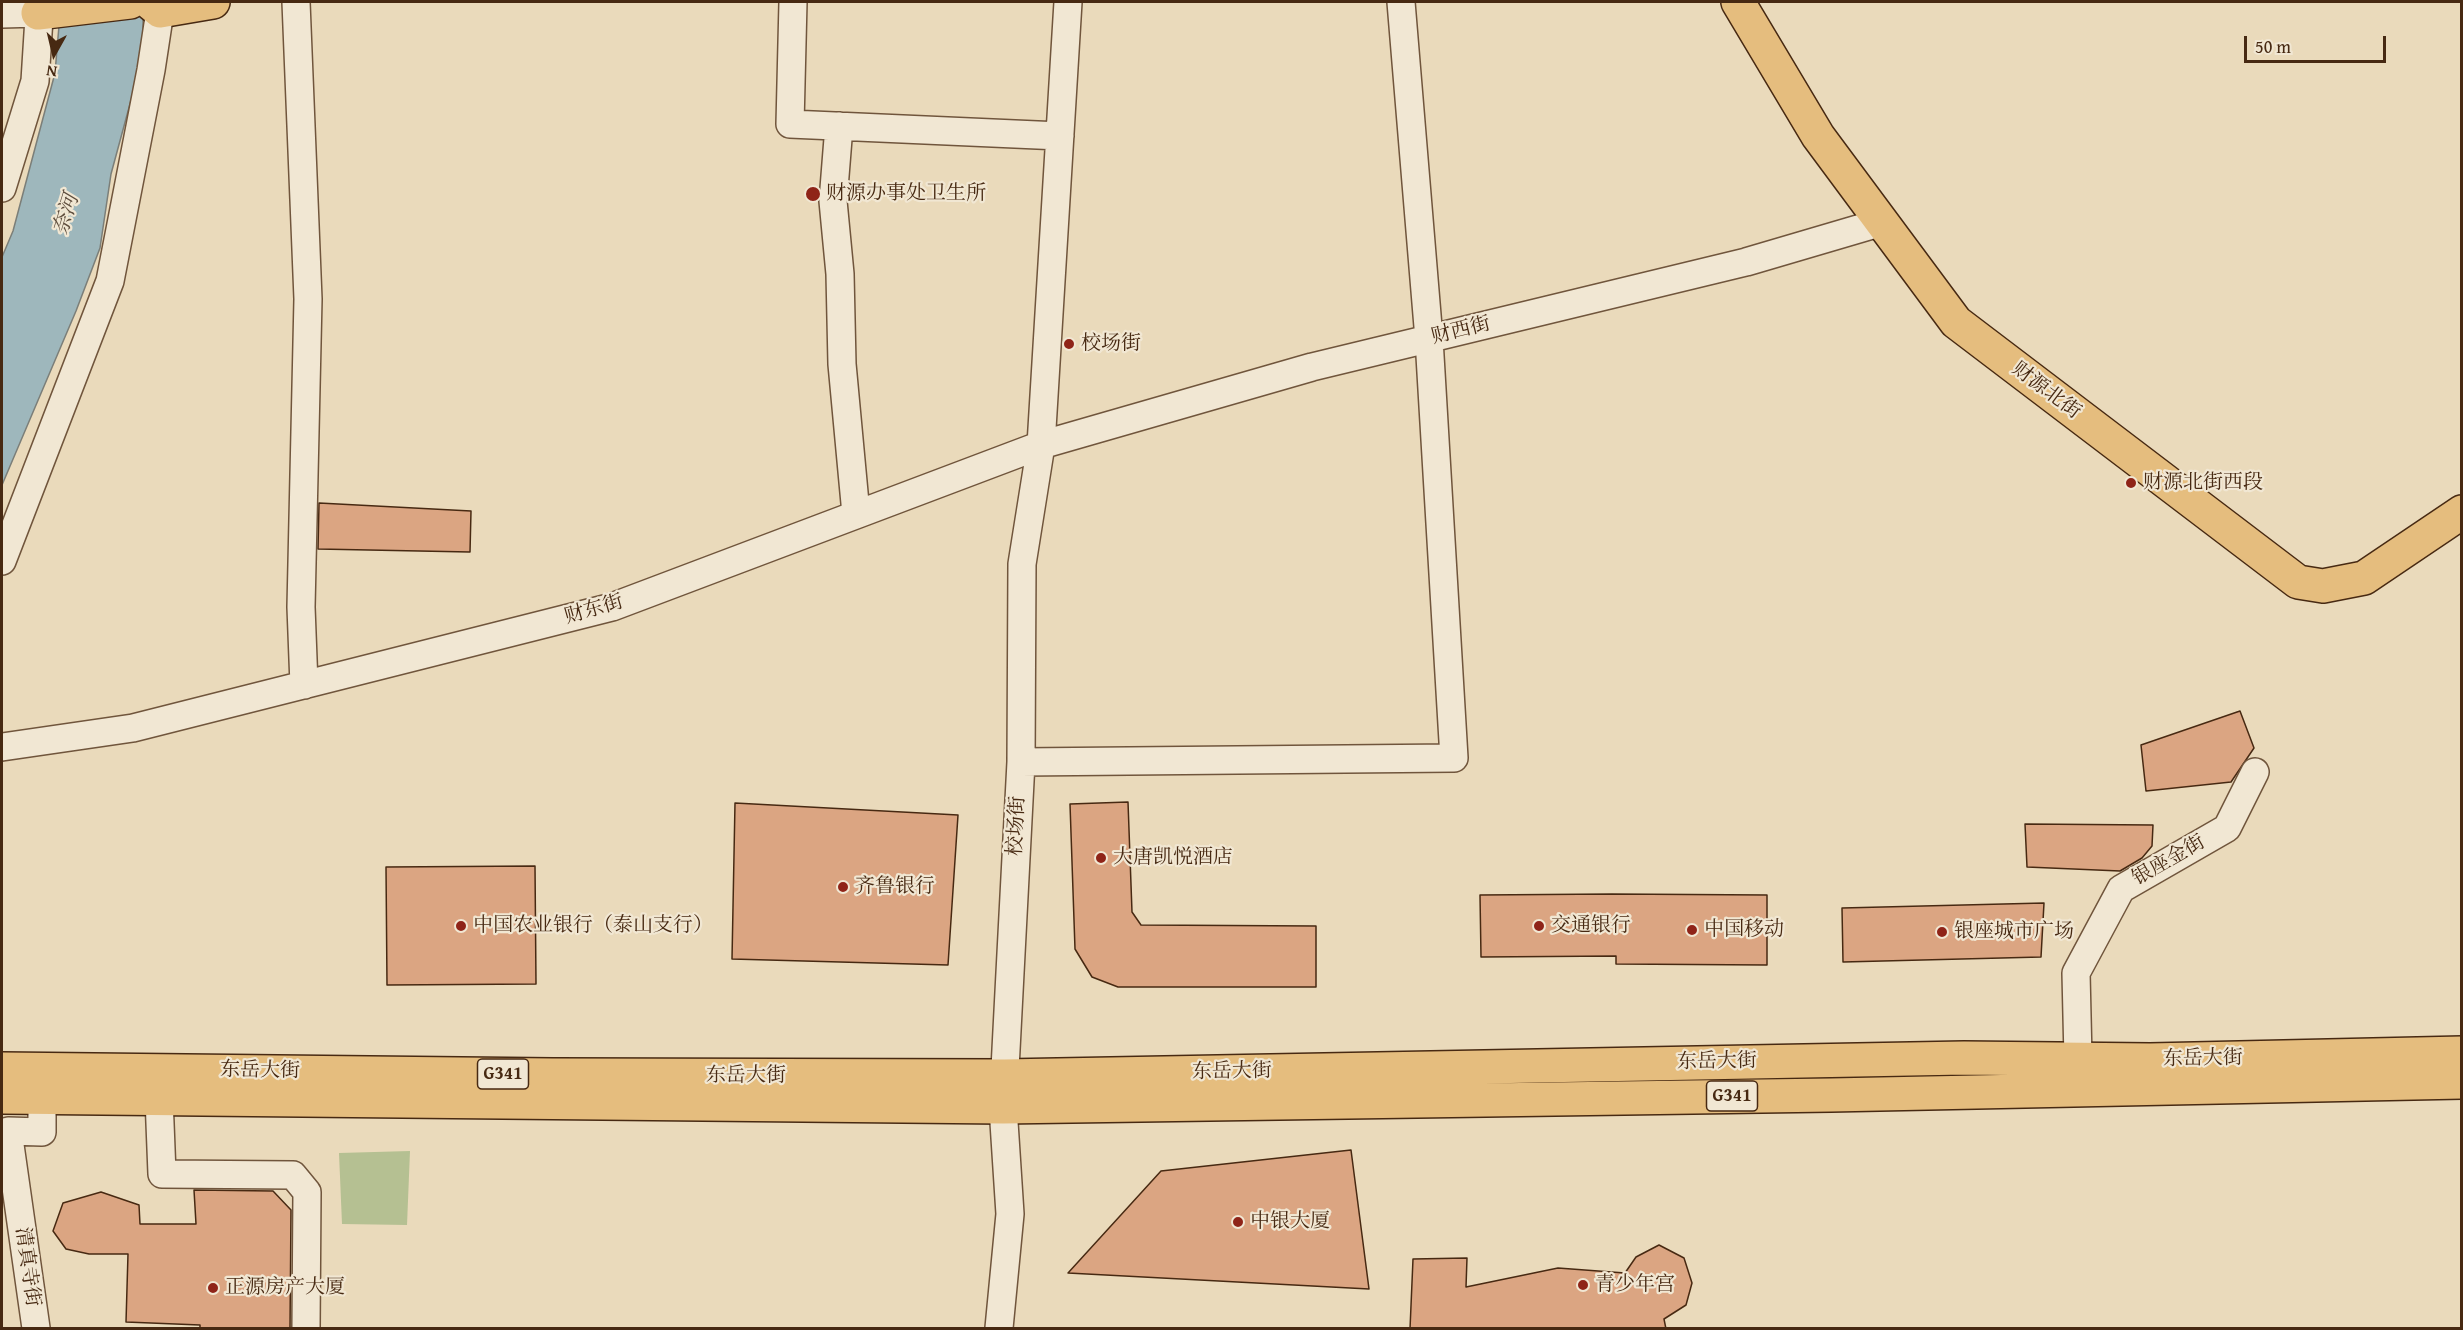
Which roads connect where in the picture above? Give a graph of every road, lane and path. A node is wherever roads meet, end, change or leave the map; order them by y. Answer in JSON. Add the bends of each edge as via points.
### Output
{"nodes":[{"id":1,"x":213,"y":2,"type":"edge"},
{"id":2,"x":296,"y":2,"type":"edge"},
{"id":3,"x":793,"y":2,"type":"edge"},
{"id":4,"x":1068,"y":2,"type":"edge"},
{"id":5,"x":1401,"y":2,"type":"edge"},
{"id":6,"x":1738,"y":2,"type":"edge"},
{"id":7,"x":146,"y":5,"type":"edge"},
{"id":8,"x":39,"y":7,"type":"edge"},
{"id":9,"x":2,"y":14,"type":"edge"},
{"id":10,"x":839,"y":126,"type":"junction"},
{"id":11,"x":1060,"y":136,"type":"junction"},
{"id":12,"x":2,"y":188,"type":"edge"},
{"id":13,"x":1882,"y":222,"type":"junction"},
{"id":14,"x":1429,"y":339,"type":"junction"},
{"id":15,"x":1041,"y":445,"type":"junction"},
{"id":16,"x":2462,"y":512,"type":"edge"},
{"id":17,"x":856,"y":514,"type":"junction"},
{"id":18,"x":2,"y":561,"type":"edge"},
{"id":19,"x":304,"y":685,"type":"junction"},
{"id":20,"x":2,"y":747,"type":"edge"},
{"id":21,"x":1021,"y":762,"type":"junction"},
{"id":22,"x":2255,"y":772,"type":"dead end"},
{"id":23,"x":2462,"y":1053,"type":"edge"},
{"id":24,"x":2078,"y":1059,"type":"junction"},
{"id":25,"x":2,"y":1069,"type":"edge"},
{"id":26,"x":2462,"y":1082,"type":"edge"},
{"id":27,"x":1003,"y":1092,"type":"junction"},
{"id":28,"x":2,"y":1097,"type":"edge"},
{"id":29,"x":42,"y":1097,"type":"junction"},
{"id":30,"x":159,"y":1098,"type":"junction"},
{"id":31,"x":36,"y":1329,"type":"edge"},
{"id":32,"x":306,"y":1329,"type":"edge"},
{"id":33,"x":999,"y":1329,"type":"edge"}],
"edges":[{"from":1,"to":7,"type":"main road"},
{"from":2,"to":19,"type":"street","via":[[308,299],[301,607]]},
{"from":3,"to":10,"type":"street","via":[[790,124]]},
{"from":4,"to":11,"type":"street","name":"校场街"},
{"from":5,"to":14,"type":"street"},
{"from":6,"to":13,"type":"main road","name":"财源北街","via":[[1818,136]]},
{"from":7,"to":8,"type":"main road"},
{"from":7,"to":18,"type":"street","via":[[151,70],[110,281]]},
{"from":8,"to":9,"type":"street"},
{"from":8,"to":12,"type":"street","via":[[35,81]]},
{"from":10,"to":11,"type":"street"},
{"from":10,"to":17,"type":"street","via":[[833,201]]},
{"from":11,"to":15,"type":"street","name":"校场街"},
{"from":13,"to":14,"type":"street","name":"财西街","via":[[1746,262]]},
{"from":13,"to":16,"type":"main road","name":"财源北街","via":[[1956,322],[2298,582],[2323,585],[2364,578]]},
{"from":14,"to":15,"type":"street","name":"财西街","via":[[1312,367]]},
{"from":14,"to":21,"type":"street","via":[[1454,758]]},
{"from":15,"to":17,"type":"street","name":"财东街"},
{"from":15,"to":21,"type":"street","name":"校场街","via":[[1022,564]]},
{"from":17,"to":19,"type":"street","name":"财东街","via":[[612,607]]},
{"from":19,"to":20,"type":"street","name":"财东街","via":[[133,728]]},
{"from":21,"to":27,"type":"street","name":"校场街"},
{"from":22,"to":24,"type":"street","name":"银座金街","via":[[2227,828],[2121,889],[2076,973]]},
{"from":23,"to":24,"type":"main road","name":"东岳大街","number":"G341"},
{"from":24,"to":27,"type":"main road","name":"东岳大街","number":"G341","via":[[1940,1059]]},
{"from":25,"to":27,"type":"main road","name":"东岳大街","number":"G341","via":[[576,1075]]},
{"from":26,"to":27,"type":"main road","name":"东岳大街","number":"G341","via":[[1831,1095]]},
{"from":27,"to":30,"type":"main road","name":"东岳大街","number":"G341"},
{"from":27,"to":33,"type":"street","name":"校场街","via":[[1010,1215]]},
{"from":28,"to":29,"type":"main road","name":"东岳大街","number":"G341"},
{"from":29,"to":30,"type":"main road","name":"东岳大街","number":"G341"},
{"from":29,"to":31,"type":"street","name":"清真寺街","via":[[42,1132],[8,1131]]},
{"from":30,"to":32,"type":"street","via":[[162,1174],[293,1174],[307,1192]]}]}
